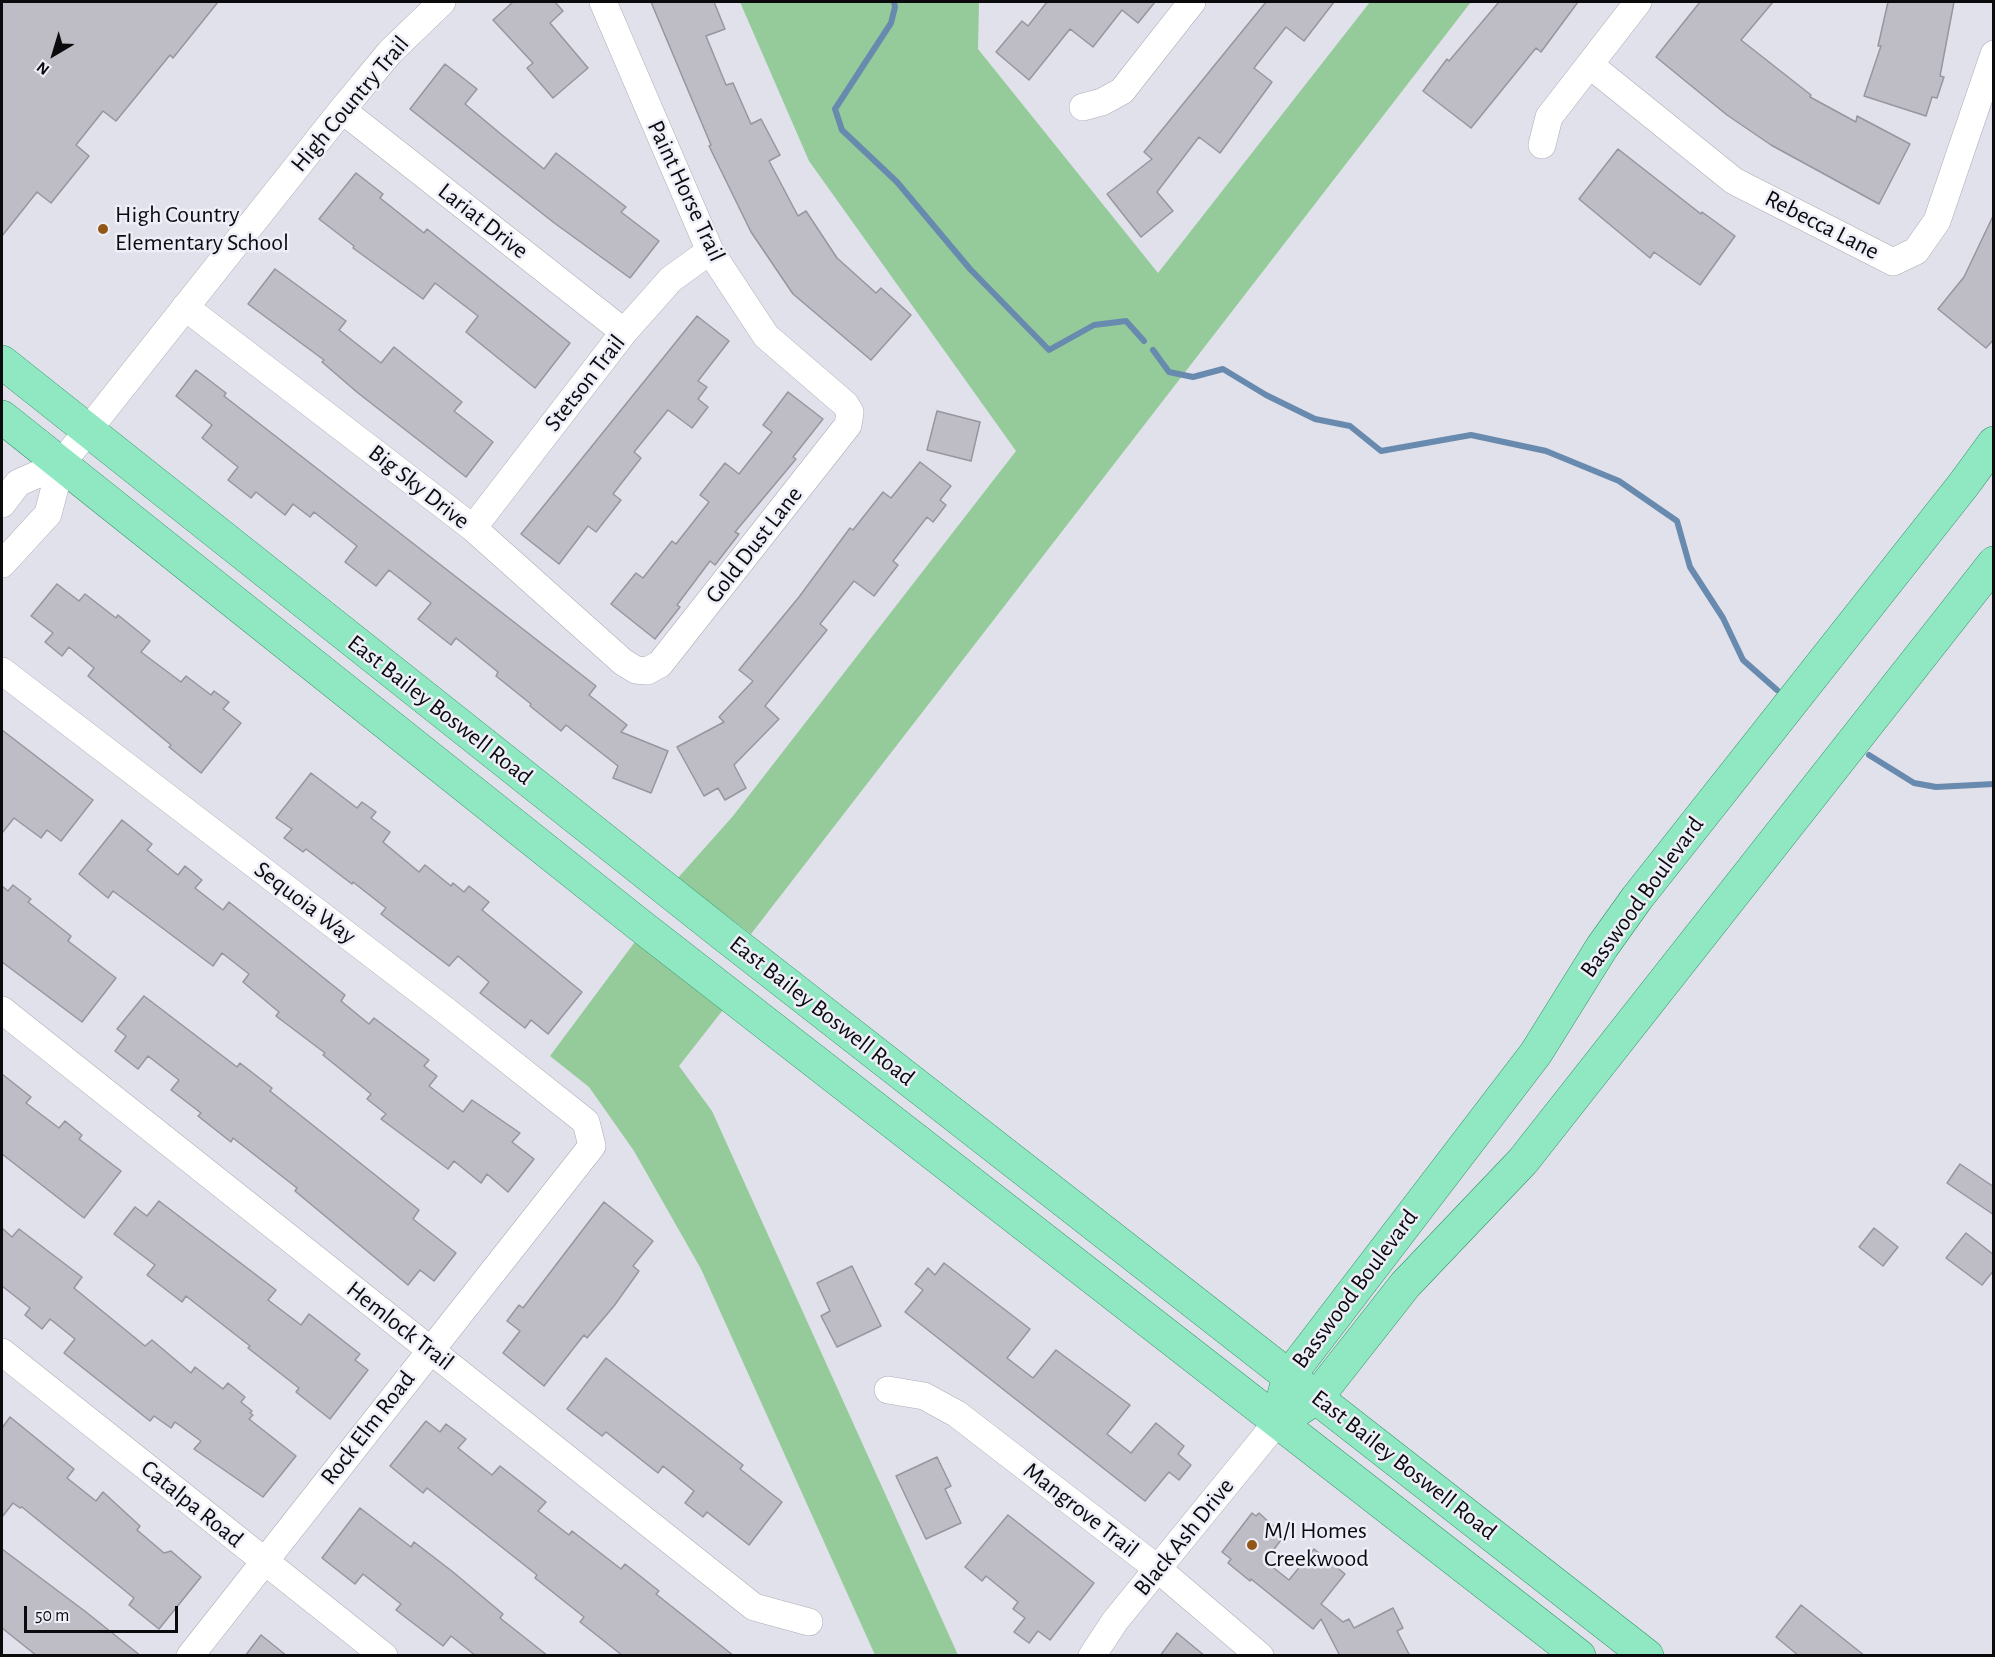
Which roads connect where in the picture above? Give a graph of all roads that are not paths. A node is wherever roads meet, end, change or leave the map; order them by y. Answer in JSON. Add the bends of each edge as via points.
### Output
{"nodes":[{"id":1,"x":442,"y":2,"type":"edge"},
{"id":2,"x":603,"y":2,"type":"edge"},
{"id":3,"x":1192,"y":2,"type":"edge"},
{"id":4,"x":1638,"y":2,"type":"edge"},
{"id":5,"x":1994,"y":54,"type":"edge"},
{"id":6,"x":1590,"y":65,"type":"junction"},
{"id":7,"x":1083,"y":107,"type":"dead end"},
{"id":8,"x":342,"y":110,"type":"junction"},
{"id":9,"x":1542,"y":145,"type":"dead end"},
{"id":10,"x":710,"y":251,"type":"junction"},
{"id":11,"x":185,"y":307,"type":"junction"},
{"id":12,"x":624,"y":332,"type":"junction"},
{"id":13,"x":2,"y":362,"type":"edge"},
{"id":14,"x":850,"y":412,"type":"joint"},
{"id":15,"x":2,"y":417,"type":"edge"},
{"id":16,"x":88,"y":430,"type":"junction"},
{"id":17,"x":1994,"y":444,"type":"edge"},
{"id":18,"x":61,"y":464,"type":"junction"},
{"id":19,"x":2,"y":504,"type":"edge"},
{"id":20,"x":473,"y":528,"type":"junction"},
{"id":21,"x":1994,"y":563,"type":"edge"},
{"id":22,"x":2,"y":564,"type":"edge"},
{"id":23,"x":2,"y":671,"type":"edge"},
{"id":24,"x":647,"y":671,"type":"joint"},
{"id":25,"x":2,"y":1010,"type":"edge"},
{"id":26,"x":592,"y":1146,"type":"joint"},
{"id":27,"x":429,"y":1350,"type":"junction"},
{"id":28,"x":2,"y":1352,"type":"edge"},
{"id":29,"x":1289,"y":1376,"type":"junction"},
{"id":30,"x":888,"y":1389,"type":"dead end"},
{"id":31,"x":1317,"y":1397,"type":"junction"},
{"id":32,"x":1278,"y":1421,"type":"junction"},
{"id":33,"x":265,"y":1563,"type":"junction"},
{"id":34,"x":1158,"y":1569,"type":"junction"},
{"id":35,"x":1541,"y":1573,"type":"junction"},
{"id":36,"x":1514,"y":1605,"type":"junction"},
{"id":37,"x":809,"y":1622,"type":"dead end"},
{"id":38,"x":190,"y":1656,"type":"edge"},
{"id":39,"x":384,"y":1656,"type":"edge"},
{"id":40,"x":1092,"y":1656,"type":"edge"},
{"id":41,"x":1260,"y":1656,"type":"edge"},
{"id":42,"x":1579,"y":1656,"type":"edge"},
{"id":43,"x":1647,"y":1656,"type":"edge"}],
"edges":[{"from":1,"to":8,"type":"street","name":"High Country Trail","via":[[390,52]]},
{"from":2,"to":10,"type":"street","name":"Paint Horse Trail"},
{"from":3,"to":7,"type":"street","via":[[1122,91]]},
{"from":4,"to":6,"type":"street"},
{"from":5,"to":6,"type":"street","name":"Rebecca Lane","via":[[1937,221],[1916,251],[1893,261],[1734,181]]},
{"from":6,"to":9,"type":"street","via":[[1549,117]]},
{"from":8,"to":11,"type":"street","name":"High Country Trail"},
{"from":8,"to":12,"type":"street","name":"Lariat Drive"},
{"from":10,"to":12,"type":"street","name":"Stetson Trail","via":[[671,279]]},
{"from":10,"to":14,"type":"street","name":"Paint Horse Trail","via":[[766,336]]},
{"from":11,"to":16,"type":"street","name":"High Country Trail"},
{"from":11,"to":20,"type":"street","name":"Big Sky Drive"},
{"from":12,"to":20,"type":"street","name":"Stetson Trail"},
{"from":13,"to":16,"type":"main road","name":"East Bailey Boswell Road"},
{"from":14,"to":24,"type":"street","name":"Gold Dust Lane","via":[[848,425],[675,647],[660,664]]},
{"from":15,"to":18,"type":"main road","name":"East Bailey Boswell Road"},
{"from":16,"to":18,"type":"street","name":"High Country Trail"},
{"from":16,"to":29,"type":"main road","name":"East Bailey Boswell Road","via":[[724,935]]},
{"from":17,"to":29,"type":"main road","name":"Basswood Boulevard","via":[[1637,898],[1536,1053]]},
{"from":18,"to":19,"type":"street","via":[[18,483]]},
{"from":18,"to":22,"type":"street","via":[[48,514]]},
{"from":18,"to":32,"type":"main road","name":"East Bailey Boswell Road","via":[[637,923]]},
{"from":20,"to":24,"type":"street","name":"Big Sky Drive","via":[[623,662]]},
{"from":21,"to":31,"type":"main road","name":"Basswood Boulevard","via":[[1529,1153],[1405,1285]]},
{"from":23,"to":26,"type":"street","name":"Sequoia Way","via":[[586,1122]]},
{"from":25,"to":27,"type":"street","name":"Hemlock Trail"},
{"from":26,"to":27,"type":"street","name":"Rock Elm Road"},
{"from":27,"to":33,"type":"street","name":"Rock Elm Road"},
{"from":27,"to":37,"type":"street","name":"Hemlock Trail","via":[[754,1607]]},
{"from":28,"to":33,"type":"street","name":"Catalpa Road"},
{"from":29,"to":31,"type":"main road","name":"East Bailey Boswell Road"},
{"from":29,"to":32,"type":"main road","name":"Basswood Boulevard"},
{"from":30,"to":34,"type":"street","name":"Mangrove Trail","via":[[924,1396],[957,1414]]},
{"from":31,"to":32,"type":"main road","name":"Basswood Boulevard"},
{"from":31,"to":35,"type":"main road","name":"East Bailey Boswell Road"},
{"from":32,"to":34,"type":"street","name":"Black Ash Drive"},
{"from":32,"to":36,"type":"main road","name":"East Bailey Boswell Road"},
{"from":33,"to":38,"type":"street","name":"Rock Elm Road"},
{"from":33,"to":39,"type":"street","name":"Catalpa Road"},
{"from":34,"to":40,"type":"street","name":"Black Ash Drive"},
{"from":34,"to":41,"type":"street","name":"Mangrove Trail"},
{"from":35,"to":36,"type":"main road"},
{"from":35,"to":43,"type":"main road","name":"East Bailey Boswell Road"},
{"from":36,"to":42,"type":"main road","name":"East Bailey Boswell Road"}]}
